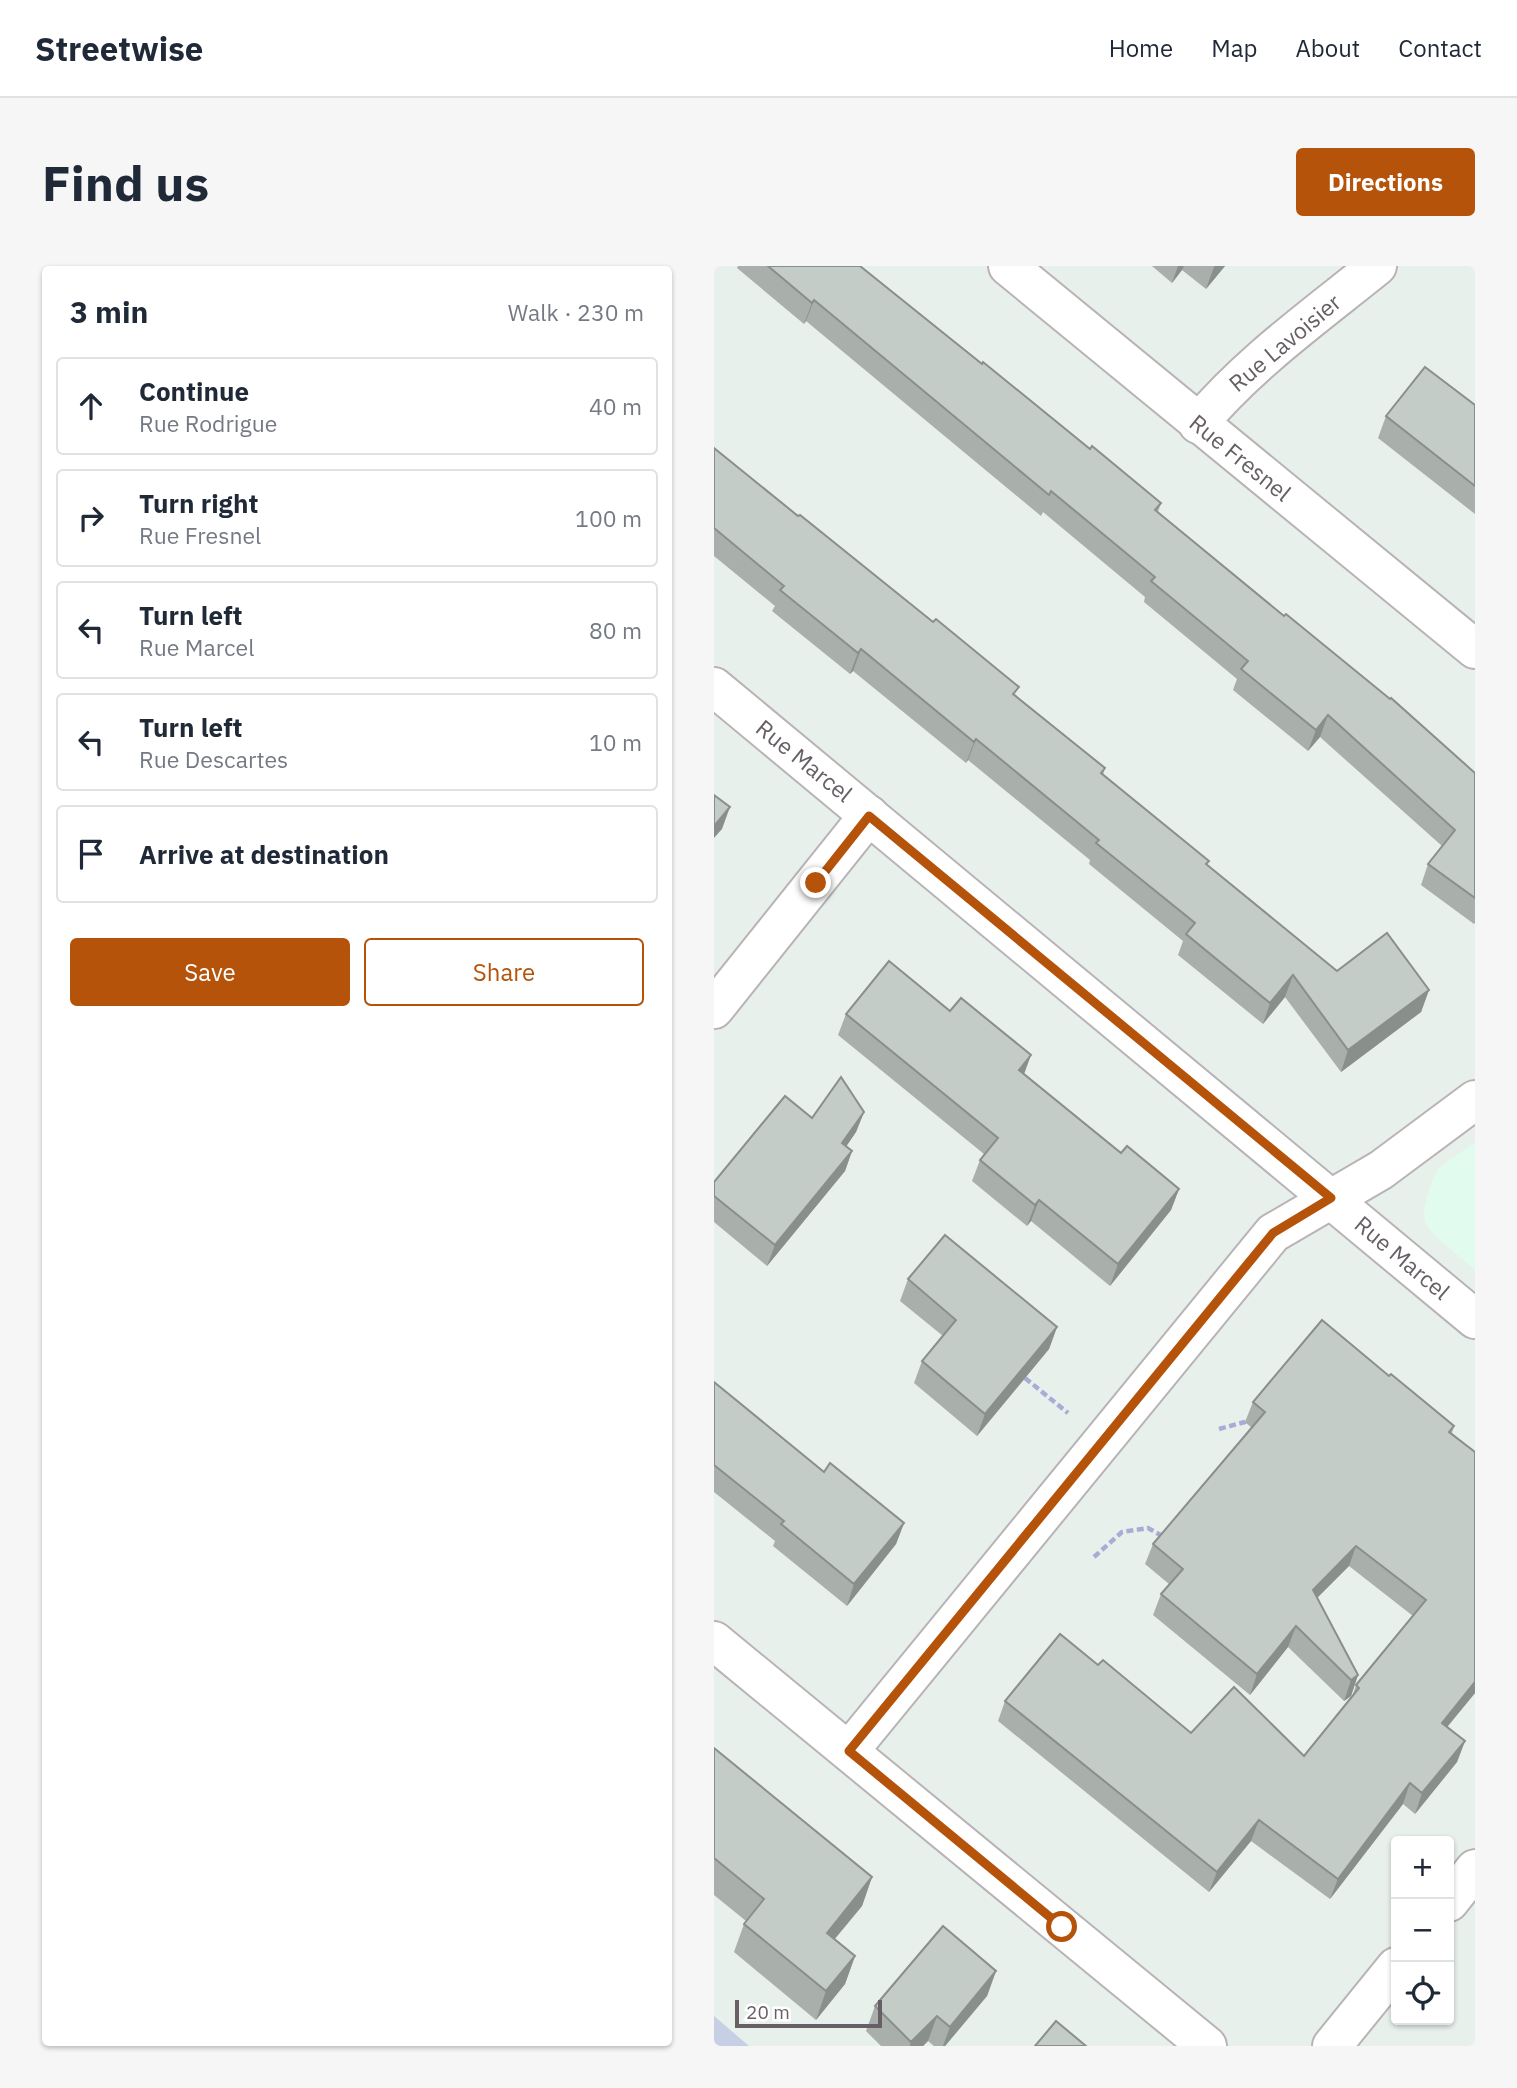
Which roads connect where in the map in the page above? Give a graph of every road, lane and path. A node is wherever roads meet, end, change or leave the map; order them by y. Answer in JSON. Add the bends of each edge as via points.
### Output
{"nodes":[{"id":1,"x":1008,"y":266,"type":"edge"},
{"id":2,"x":1377,"y":266,"type":"edge"},
{"id":3,"x":1198,"y":424,"type":"junction"},
{"id":4,"x":1475,"y":649,"type":"edge"},
{"id":5,"x":714,"y":688,"type":"edge"},
{"id":6,"x":869,"y":816,"type":"junction"},
{"id":7,"x":714,"y":1009,"type":"edge"},
{"id":8,"x":1475,"y":1100,"type":"edge"},
{"id":9,"x":1331,"y":1198,"type":"junction"},
{"id":10,"x":1475,"y":1319,"type":"edge"},
{"id":11,"x":1025,"y":1378,"type":"edge"},
{"id":12,"x":1254,"y":1413,"type":"edge"},
{"id":13,"x":1219,"y":1429,"type":"dead end"},
{"id":14,"x":1103,"y":1442,"type":"junction"},
{"id":15,"x":1168,"y":1539,"type":"edge"},
{"id":16,"x":1094,"y":1557,"type":"dead end"},
{"id":17,"x":714,"y":1641,"type":"edge"},
{"id":18,"x":849,"y":1751,"type":"junction"},
{"id":19,"x":1475,"y":1869,"type":"edge"},
{"id":20,"x":1451,"y":1899,"type":"edge"},
{"id":21,"x":1391,"y":1973,"type":"edge"},
{"id":22,"x":1206,"y":2046,"type":"edge"},
{"id":23,"x":1332,"y":2046,"type":"edge"}],
"edges":[{"from":1,"to":3,"type":"street","name":"Rue Fresnel"},
{"from":2,"to":3,"type":"street","name":"Rue Lavoisier","via":[[1262,359]]},
{"from":3,"to":4,"type":"street","name":"Rue Fresnel"},
{"from":5,"to":6,"type":"street","name":"Rue Marcel"},
{"from":6,"to":7,"type":"street"},
{"from":6,"to":9,"type":"street","name":"Rue Marcel"},
{"from":8,"to":9,"type":"street","via":[[1381,1170]]},
{"from":9,"to":10,"type":"street","name":"Rue Marcel"},
{"from":9,"to":14,"type":"street","via":[[1273,1233]]},
{"from":11,"to":14,"type":"path"},
{"from":12,"to":13,"type":"path","via":[[1245,1422]]},
{"from":14,"to":18,"type":"street"},
{"from":15,"to":16,"type":"path","via":[[1148,1528],[1122,1532]]},
{"from":17,"to":18,"type":"street"},
{"from":18,"to":22,"type":"street"},
{"from":19,"to":20,"type":"street"},
{"from":21,"to":23,"type":"street"}]}
